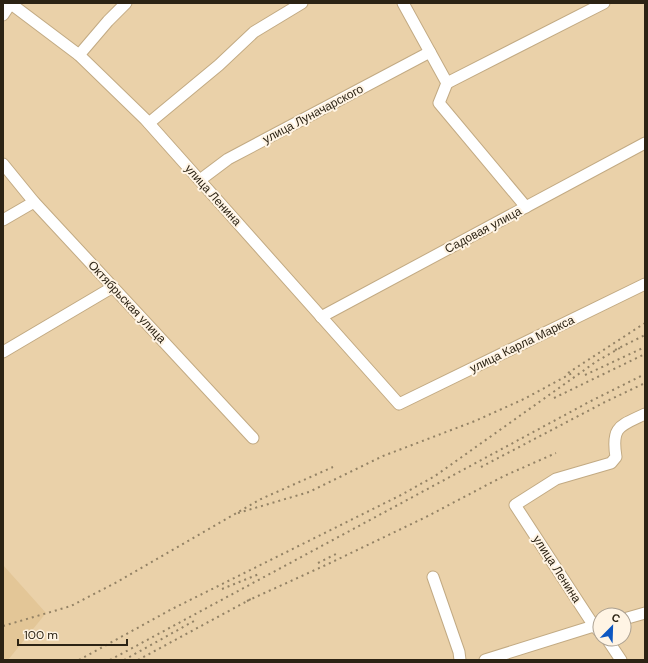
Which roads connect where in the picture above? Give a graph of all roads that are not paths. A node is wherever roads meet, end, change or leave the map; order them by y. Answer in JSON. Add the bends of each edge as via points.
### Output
{"nodes":[{"id":1,"x":10,"y":3,"type":"edge"},
{"id":2,"x":126,"y":3,"type":"edge"},
{"id":3,"x":302,"y":3,"type":"edge"},
{"id":4,"x":403,"y":3,"type":"edge"},
{"id":5,"x":604,"y":3,"type":"edge"},
{"id":6,"x":3,"y":15,"type":"edge"},
{"id":7,"x":430,"y":52,"type":"junction"},
{"id":8,"x":79,"y":55,"type":"junction"},
{"id":9,"x":447,"y":83,"type":"junction"},
{"id":10,"x":149,"y":123,"type":"junction"},
{"id":11,"x":645,"y":143,"type":"edge"},
{"id":12,"x":3,"y":164,"type":"edge"},
{"id":13,"x":200,"y":180,"type":"junction"},
{"id":14,"x":34,"y":202,"type":"junction"},
{"id":15,"x":526,"y":207,"type":"junction"},
{"id":16,"x":3,"y":220,"type":"edge"},
{"id":17,"x":645,"y":284,"type":"edge"},
{"id":18,"x":113,"y":287,"type":"junction"},
{"id":19,"x":321,"y":317,"type":"junction"},
{"id":20,"x":3,"y":352,"type":"edge"},
{"id":21,"x":399,"y":404,"type":"joint"},
{"id":22,"x":645,"y":414,"type":"edge"},
{"id":23,"x":253,"y":438,"type":"dead end"},
{"id":24,"x":433,"y":577,"type":"dead end"},
{"id":25,"x":645,"y":613,"type":"edge"},
{"id":26,"x":632,"y":617,"type":"edge"},
{"id":27,"x":592,"y":619,"type":"edge"},
{"id":28,"x":592,"y":630,"type":"edge"},
{"id":29,"x":612,"y":647,"type":"edge"},
{"id":30,"x":460,"y":660,"type":"edge"},
{"id":31,"x":484,"y":660,"type":"edge"},
{"id":32,"x":621,"y":660,"type":"edge"}],
"edges":[{"from":1,"to":6,"type":"street"},
{"from":1,"to":8,"type":"street","name":"улица Ленина"},
{"from":2,"to":8,"type":"street"},
{"from":3,"to":10,"type":"street","via":[[254,32],[219,65]]},
{"from":4,"to":7,"type":"street"},
{"from":5,"to":9,"type":"street"},
{"from":7,"to":9,"type":"street"},
{"from":7,"to":13,"type":"street","name":"улица Луначарского","via":[[228,159]]},
{"from":8,"to":10,"type":"street","name":"улица Ленина"},
{"from":9,"to":15,"type":"street","via":[[439,103]]},
{"from":10,"to":13,"type":"street","name":"улица Ленина"},
{"from":11,"to":15,"type":"street","name":"Садовая улица"},
{"from":12,"to":14,"type":"street","name":"Октябрьская улица"},
{"from":13,"to":19,"type":"street","name":"улица Ленина"},
{"from":14,"to":16,"type":"street"},
{"from":14,"to":18,"type":"street","name":"Октябрьская улица"},
{"from":15,"to":19,"type":"street","name":"Садовая улица"},
{"from":17,"to":21,"type":"street","name":"улица Карла Маркса"},
{"from":18,"to":20,"type":"street"},
{"from":18,"to":23,"type":"street","name":"Октябрьская улица"},
{"from":19,"to":21,"type":"street","name":"улица Ленина"},
{"from":22,"to":27,"type":"street","name":"улица Ленина","via":[[620,426],[615,434],[616,456],[611,463],[556,479],[515,505]]},
{"from":24,"to":30,"type":"street"},
{"from":25,"to":26,"type":"street"},
{"from":28,"to":31,"type":"street"},
{"from":29,"to":32,"type":"street"}]}
